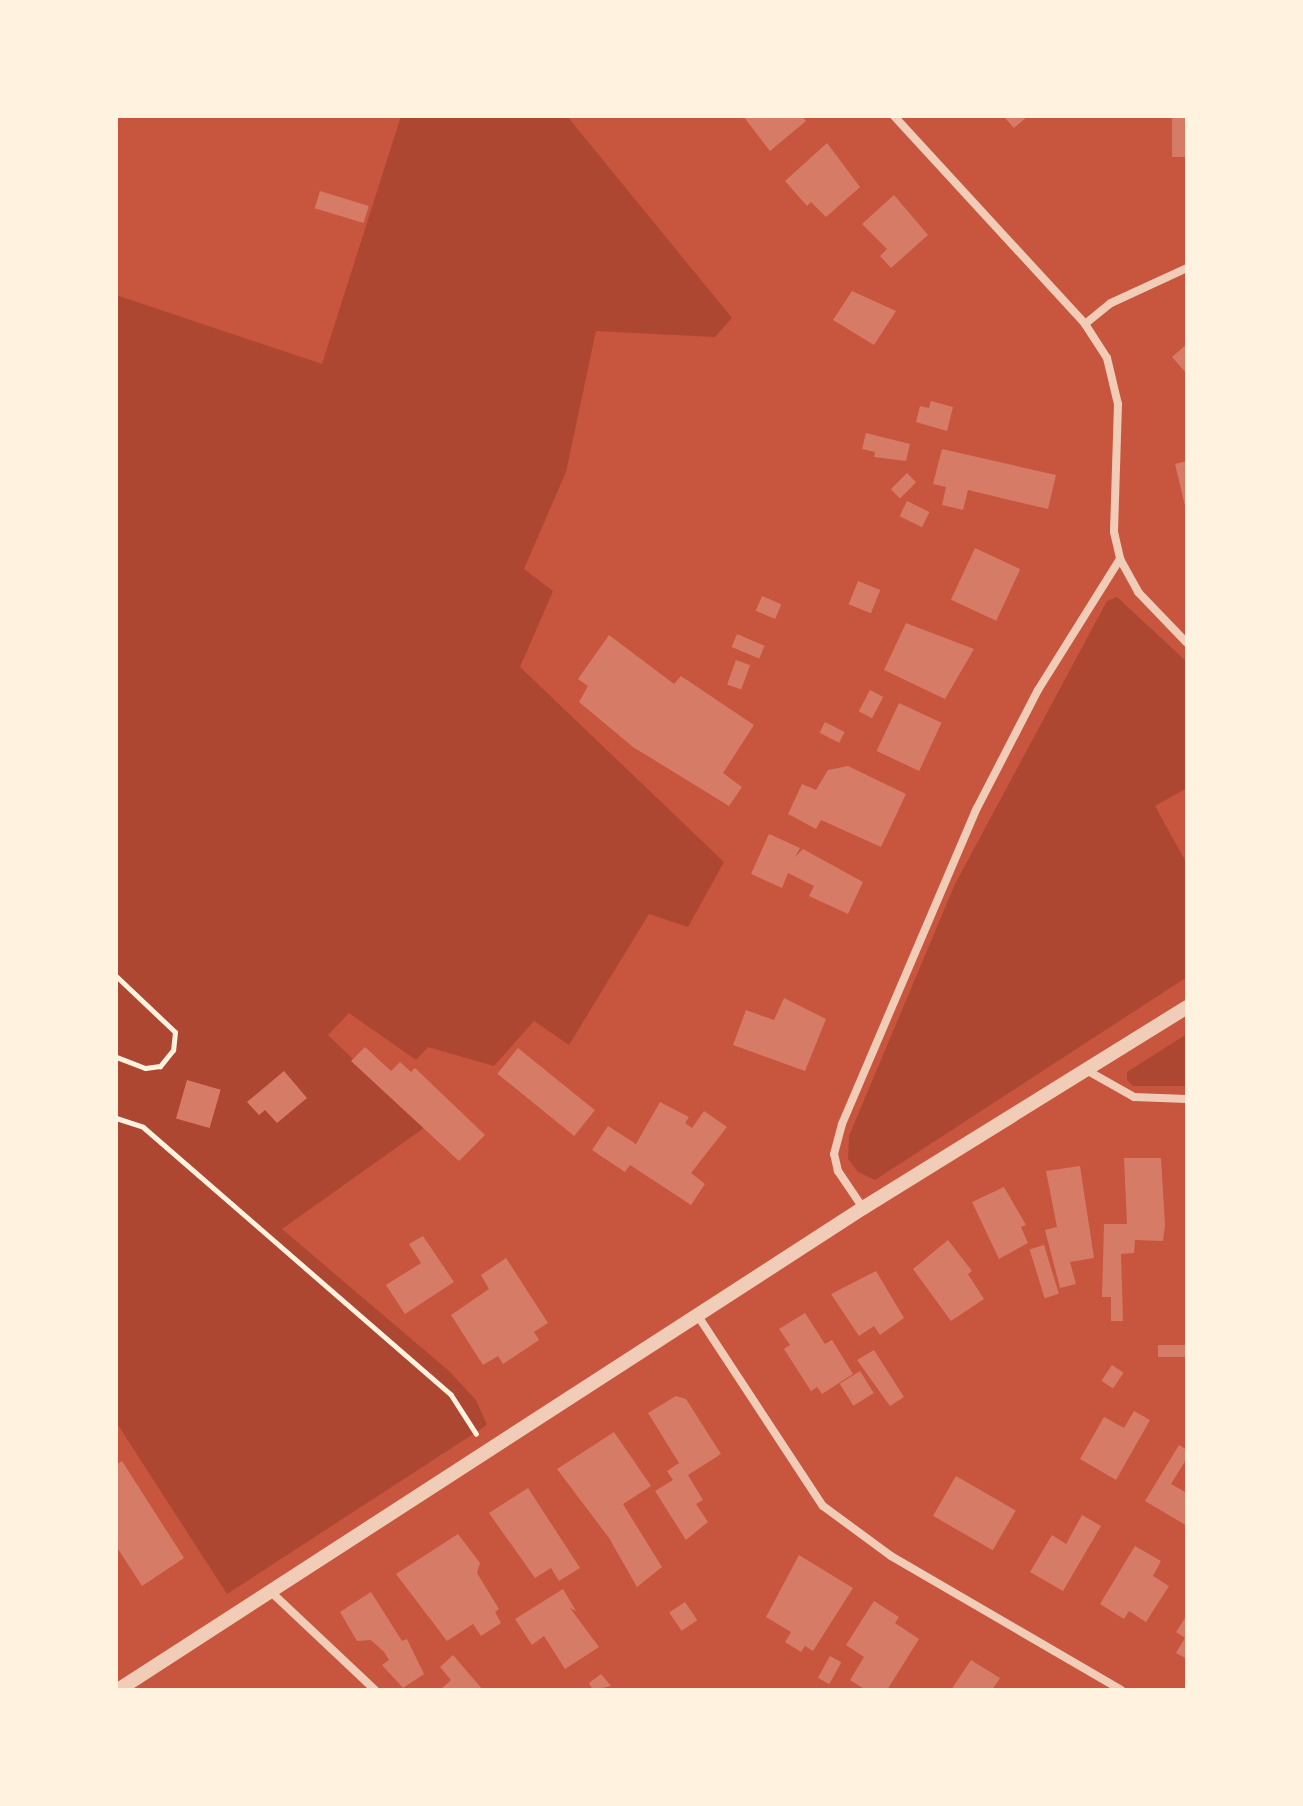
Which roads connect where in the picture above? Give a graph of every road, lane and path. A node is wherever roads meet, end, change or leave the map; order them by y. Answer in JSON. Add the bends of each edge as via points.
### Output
{"nodes":[{"id":1,"x":894,"y":116,"type":"edge"},
{"id":2,"x":1187,"y":268,"type":"edge"},
{"id":3,"x":1085,"y":324,"type":"junction"},
{"id":4,"x":1120,"y":559,"type":"junction"},
{"id":5,"x":1187,"y":643,"type":"edge"},
{"id":6,"x":116,"y":976,"type":"edge"},
{"id":7,"x":1187,"y":1007,"type":"edge"},
{"id":8,"x":116,"y":1057,"type":"edge"},
{"id":9,"x":1088,"y":1071,"type":"junction"},
{"id":10,"x":1187,"y":1099,"type":"edge"},
{"id":11,"x":116,"y":1118,"type":"edge"},
{"id":12,"x":863,"y":1208,"type":"junction"},
{"id":13,"x":698,"y":1316,"type":"junction"},
{"id":14,"x":487,"y":1451,"type":"junction"},
{"id":15,"x":270,"y":1591,"type":"junction"},
{"id":16,"x":118,"y":1690,"type":"edge"},
{"id":17,"x":375,"y":1690,"type":"edge"},
{"id":18,"x":1121,"y":1690,"type":"edge"}],
"edges":[{"from":1,"to":3,"type":"street"},
{"from":2,"to":3,"type":"street","via":[[1111,303]]},
{"from":3,"to":4,"type":"street","via":[[1107,358],[1118,404],[1114,532]]},
{"from":4,"to":5,"type":"street","via":[[1138,592]]},
{"from":4,"to":12,"type":"street","via":[[1038,690],[977,808],[842,1124],[834,1154],[838,1171]]},
{"from":6,"to":8,"type":"path","via":[[175,1032],[173,1050],[160,1066],[145,1068]]},
{"from":7,"to":9,"type":"street"},
{"from":9,"to":10,"type":"street","via":[[1134,1097]]},
{"from":9,"to":12,"type":"street"},
{"from":11,"to":14,"type":"path","via":[[143,1127],[451,1395]]},
{"from":12,"to":13,"type":"street"},
{"from":13,"to":14,"type":"street"},
{"from":13,"to":18,"type":"street","via":[[823,1506],[891,1556]]},
{"from":14,"to":15,"type":"street"},
{"from":15,"to":16,"type":"street"},
{"from":15,"to":17,"type":"street"}]}
